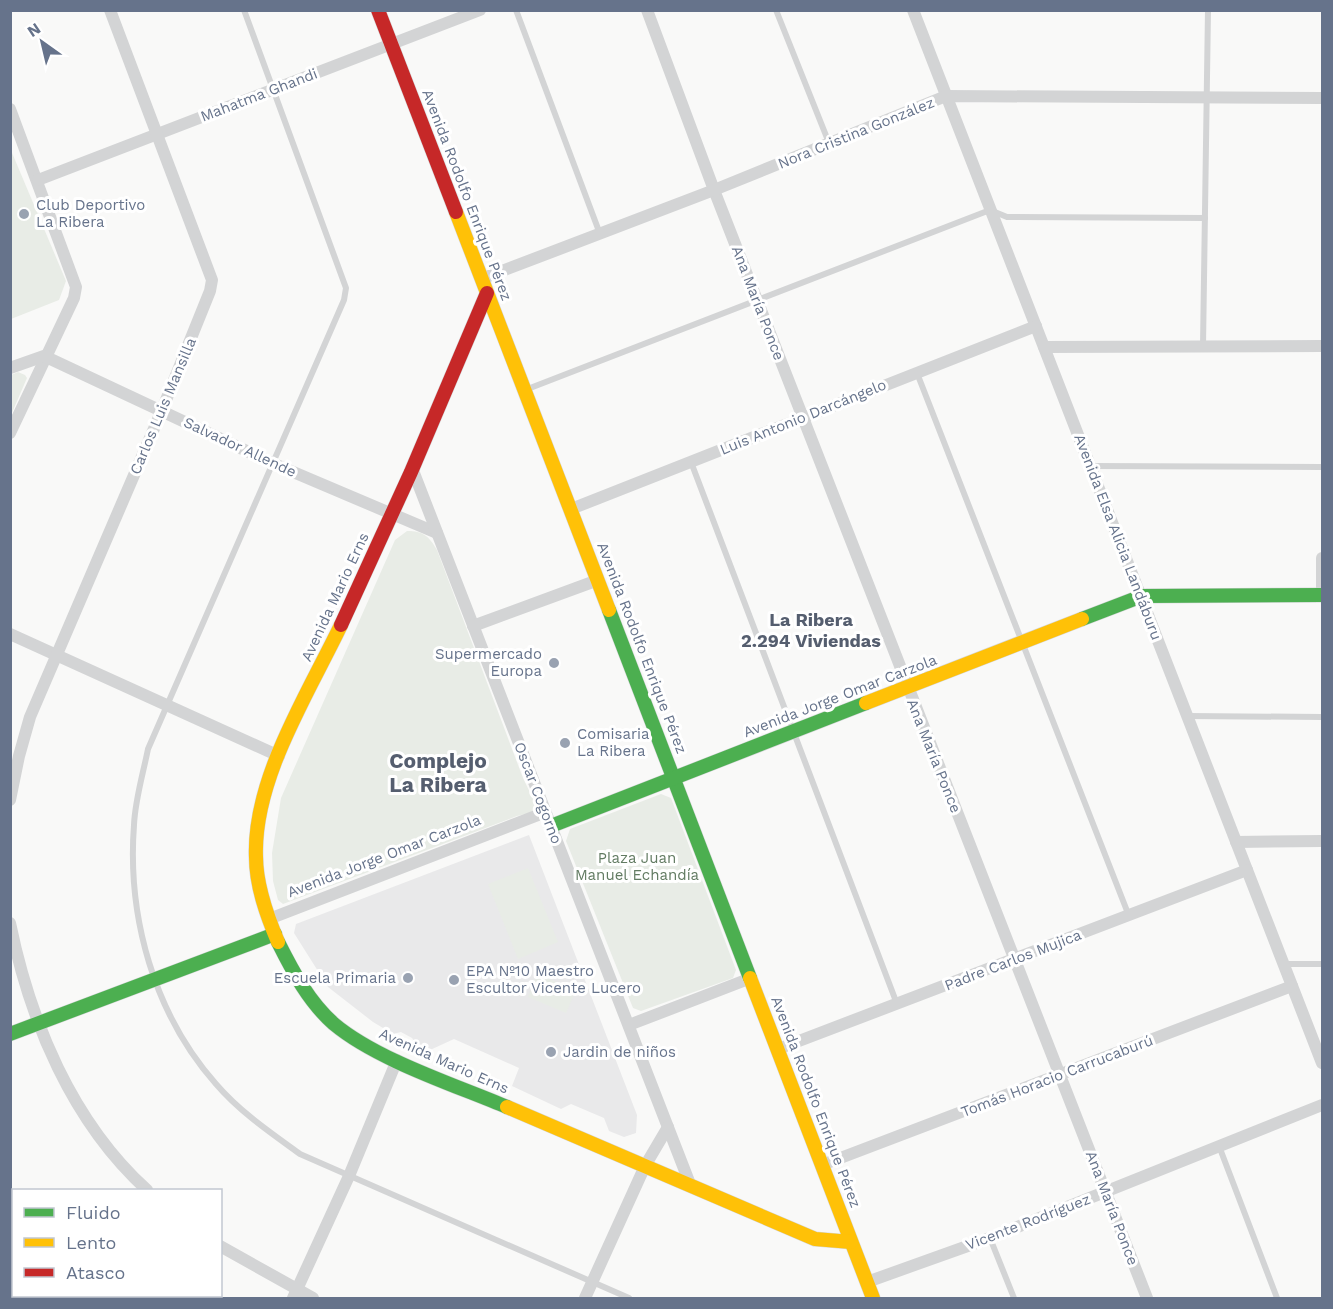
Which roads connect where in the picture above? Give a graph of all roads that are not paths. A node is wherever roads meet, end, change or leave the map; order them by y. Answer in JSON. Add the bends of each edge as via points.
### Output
{"nodes":[{"id":1,"x":110,"y":10,"type":"edge"},
{"id":2,"x":244,"y":10,"type":"edge"},
{"id":3,"x":378,"y":10,"type":"edge"},
{"id":4,"x":480,"y":10,"type":"edge"},
{"id":5,"x":516,"y":10,"type":"edge"},
{"id":6,"x":647,"y":10,"type":"edge"},
{"id":7,"x":776,"y":10,"type":"edge"},
{"id":8,"x":913,"y":10,"type":"edge"},
{"id":9,"x":1208,"y":10,"type":"edge"},
{"id":10,"x":390,"y":44,"type":"junction"},
{"id":11,"x":274,"y":89,"type":"junction"},
{"id":12,"x":946,"y":96,"type":"junction"},
{"id":13,"x":1207,"y":98,"type":"junction"},
{"id":14,"x":1323,"y":98,"type":"edge"},
{"id":15,"x":10,"y":109,"type":"edge"},
{"id":16,"x":157,"y":134,"type":"junction"},
{"id":17,"x":829,"y":144,"type":"junction"},
{"id":18,"x":38,"y":180,"type":"junction"},
{"id":19,"x":714,"y":190,"type":"junction"},
{"id":20,"x":990,"y":210,"type":"junction"},
{"id":21,"x":1205,"y":218,"type":"junction"},
{"id":22,"x":600,"y":234,"type":"junction"},
{"id":23,"x":484,"y":286,"type":"junction"},
{"id":24,"x":757,"y":301,"type":"junction"},
{"id":25,"x":1036,"y":326,"type":"junction"},
{"id":26,"x":1203,"y":346,"type":"junction"},
{"id":27,"x":1323,"y":346,"type":"edge"},
{"id":28,"x":1044,"y":347,"type":"junction"},
{"id":29,"x":44,"y":356,"type":"junction"},
{"id":30,"x":10,"y":368,"type":"edge"},
{"id":31,"x":917,"y":372,"type":"junction"},
{"id":32,"x":525,"y":390,"type":"junction"},
{"id":33,"x":162,"y":410,"type":"junction"},
{"id":34,"x":802,"y":418,"type":"junction"},
{"id":35,"x":10,"y":434,"type":"edge"},
{"id":36,"x":691,"y":462,"type":"junction"},
{"id":37,"x":272,"y":463,"type":"junction"},
{"id":38,"x":1091,"y":466,"type":"junction"},
{"id":39,"x":1323,"y":466,"type":"edge"},
{"id":40,"x":412,"y":468,"type":"junction"},
{"id":41,"x":571,"y":509,"type":"junction"},
{"id":42,"x":393,"y":515,"type":"junction"},
{"id":43,"x":437,"y":533,"type":"junction"},
{"id":44,"x":1323,"y":558,"type":"edge"},
{"id":45,"x":598,"y":580,"type":"junction"},
{"id":46,"x":1142,"y":596,"type":"junction"},
{"id":47,"x":1322,"y":596,"type":"edge"},
{"id":48,"x":473,"y":626,"type":"junction"},
{"id":49,"x":10,"y":634,"type":"edge"},
{"id":50,"x":1022,"y":643,"type":"junction"},
{"id":51,"x":56,"y":655,"type":"junction"},
{"id":52,"x":907,"y":687,"type":"junction"},
{"id":53,"x":166,"y":704,"type":"junction"},
{"id":54,"x":1188,"y":716,"type":"junction"},
{"id":55,"x":1323,"y":717,"type":"edge"},
{"id":56,"x":795,"y":731,"type":"junction"},
{"id":57,"x":279,"y":756,"type":"junction"},
{"id":58,"x":673,"y":778,"type":"junction"},
{"id":59,"x":10,"y":800,"type":"edge"},
{"id":60,"x":546,"y":812,"type":"junction"},
{"id":61,"x":551,"y":826,"type":"junction"},
{"id":62,"x":1323,"y":841,"type":"edge"},
{"id":63,"x":1236,"y":842,"type":"junction"},
{"id":64,"x":1247,"y":870,"type":"junction"},
{"id":65,"x":1129,"y":916,"type":"junction"},
{"id":66,"x":269,"y":919,"type":"junction"},
{"id":67,"x":10,"y":923,"type":"edge"},
{"id":68,"x":275,"y":934,"type":"junction"},
{"id":69,"x":1015,"y":960,"type":"junction"},
{"id":70,"x":1283,"y":964,"type":"junction"},
{"id":71,"x":1323,"y":964,"type":"edge"},
{"id":72,"x":751,"y":978,"type":"junction"},
{"id":73,"x":154,"y":980,"type":"junction"},
{"id":74,"x":1292,"y":986,"type":"junction"},
{"id":75,"x":897,"y":1005,"type":"junction"},
{"id":76,"x":38,"y":1024,"type":"junction"},
{"id":77,"x":629,"y":1025,"type":"junction"},
{"id":78,"x":10,"y":1034,"type":"edge"},
{"id":79,"x":778,"y":1049,"type":"junction"},
{"id":80,"x":397,"y":1060,"type":"junction"},
{"id":81,"x":1323,"y":1063,"type":"edge"},
{"id":82,"x":1060,"y":1076,"type":"junction"},
{"id":83,"x":1323,"y":1105,"type":"edge"},
{"id":84,"x":668,"y":1127,"type":"junction"},
{"id":85,"x":1219,"y":1146,"type":"junction"},
{"id":86,"x":645,"y":1166,"type":"junction"},
{"id":87,"x":822,"y":1166,"type":"junction"},
{"id":88,"x":349,"y":1176,"type":"junction"},
{"id":89,"x":690,"y":1184,"type":"junction"},
{"id":90,"x":145,"y":1189,"type":"edge"},
{"id":91,"x":1106,"y":1191,"type":"junction"},
{"id":92,"x":990,"y":1238,"type":"junction"},
{"id":93,"x":851,"y":1242,"type":"junction"},
{"id":94,"x":222,"y":1247,"type":"edge"},
{"id":95,"x":867,"y":1282,"type":"junction"},
{"id":96,"x":592,"y":1283,"type":"junction"},
{"id":97,"x":294,"y":1295,"type":"edge"},
{"id":98,"x":313,"y":1299,"type":"edge"},
{"id":99,"x":585,"y":1299,"type":"edge"},
{"id":100,"x":629,"y":1299,"type":"edge"},
{"id":101,"x":873,"y":1299,"type":"edge"},
{"id":102,"x":1014,"y":1299,"type":"edge"},
{"id":103,"x":1147,"y":1299,"type":"edge"},
{"id":104,"x":1277,"y":1299,"type":"edge"}],
"edges":[{"from":1,"to":16,"type":"street","name":"Carlos Luis Mansilla"},
{"from":2,"to":11,"type":"lane"},
{"from":3,"to":10,"type":"street","name":"Avenida Rodolfo Enrique Pérez"},
{"from":4,"to":10,"type":"street","name":"Mahatma Ghandi"},
{"from":5,"to":22,"type":"lane"},
{"from":6,"to":19,"type":"street","name":"Ana María Ponce"},
{"from":7,"to":17,"type":"lane"},
{"from":8,"to":12,"type":"street","name":"Avenida Elsa Alicia Landáburu"},
{"from":9,"to":13,"type":"lane"},
{"from":10,"to":11,"type":"street","name":"Mahatma Ghandi"},
{"from":10,"to":23,"type":"street","name":"Avenida Rodolfo Enrique Pérez"},
{"from":11,"to":16,"type":"street","name":"Mahatma Ghandi"},
{"from":11,"to":37,"type":"lane","via":[[345,288],[344,300]]},
{"from":12,"to":13,"type":"street","name":"Nora Cristina González"},
{"from":12,"to":17,"type":"street","name":"Nora Cristina González"},
{"from":12,"to":20,"type":"street","name":"Avenida Elsa Alicia Landáburu"},
{"from":13,"to":14,"type":"street","name":"Nora Cristina González"},
{"from":13,"to":21,"type":"lane"},
{"from":15,"to":18,"type":"street"},
{"from":16,"to":18,"type":"street","name":"Mahatma Ghandi"},
{"from":16,"to":33,"type":"street","name":"Carlos Luis Mansilla","via":[[212,280]]},
{"from":17,"to":19,"type":"street","name":"Nora Cristina González"},
{"from":18,"to":29,"type":"street","via":[[76,287]]},
{"from":19,"to":22,"type":"street","name":"Nora Cristina González"},
{"from":19,"to":24,"type":"street","name":"Ana María Ponce"},
{"from":20,"to":21,"type":"lane","via":[[1007,217]]},
{"from":20,"to":24,"type":"lane"},
{"from":20,"to":25,"type":"street","name":"Avenida Elsa Alicia Landáburu"},
{"from":21,"to":26,"type":"lane"},
{"from":22,"to":23,"type":"street","name":"Nora Cristina González"},
{"from":23,"to":32,"type":"street","name":"Avenida Rodolfo Enrique Pérez"},
{"from":23,"to":40,"type":"street","name":"Avenida Mario Erns"},
{"from":24,"to":32,"type":"lane"},
{"from":24,"to":34,"type":"street","name":"Ana María Ponce"},
{"from":25,"to":28,"type":"street","name":"Avenida Elsa Alicia Landáburu"},
{"from":25,"to":31,"type":"street","name":"Luis Antonio Darcángelo"},
{"from":26,"to":27,"type":"street"},
{"from":26,"to":28,"type":"street"},
{"from":28,"to":38,"type":"street","name":"Avenida Elsa Alicia Landáburu"},
{"from":29,"to":30,"type":"street"},
{"from":29,"to":33,"type":"street","name":"Salvador Allende"},
{"from":29,"to":35,"type":"street"},
{"from":31,"to":34,"type":"street","name":"Luis Antonio Darcángelo"},
{"from":31,"to":50,"type":"lane"},
{"from":32,"to":41,"type":"street","name":"Avenida Rodolfo Enrique Pérez"},
{"from":33,"to":37,"type":"street","name":"Salvador Allende"},
{"from":33,"to":51,"type":"street","name":"Carlos Luis Mansilla"},
{"from":34,"to":36,"type":"street","name":"Luis Antonio Darcángelo"},
{"from":34,"to":52,"type":"street","name":"Ana María Ponce"},
{"from":36,"to":41,"type":"street","name":"Luis Antonio Darcángelo"},
{"from":36,"to":56,"type":"lane"},
{"from":37,"to":42,"type":"street","name":"Salvador Allende"},
{"from":37,"to":53,"type":"lane"},
{"from":38,"to":39,"type":"lane"},
{"from":38,"to":46,"type":"street","name":"Avenida Elsa Alicia Landáburu"},
{"from":40,"to":42,"type":"street","name":"Avenida Mario Erns"},
{"from":40,"to":43,"type":"street","name":"Oscar Cogorno"},
{"from":41,"to":45,"type":"street","name":"Avenida Rodolfo Enrique Pérez"},
{"from":42,"to":43,"type":"street","name":"Salvador Allende"},
{"from":42,"to":57,"type":"street","name":"Avenida Mario Erns"},
{"from":43,"to":48,"type":"street","name":"Oscar Cogorno"},
{"from":44,"to":47,"type":"street"},
{"from":45,"to":48,"type":"street"},
{"from":45,"to":58,"type":"street","name":"Avenida Rodolfo Enrique Pérez"},
{"from":46,"to":47,"type":"street"},
{"from":46,"to":50,"type":"street","name":"Avenida Jorge Omar Carzola"},
{"from":46,"to":54,"type":"street","name":"Avenida Elsa Alicia Landáburu"},
{"from":48,"to":60,"type":"street","name":"Oscar Cogorno"},
{"from":49,"to":51,"type":"street"},
{"from":50,"to":52,"type":"street","name":"Avenida Jorge Omar Carzola"},
{"from":50,"to":65,"type":"lane"},
{"from":51,"to":53,"type":"street"},
{"from":51,"to":59,"type":"street","name":"Carlos Luis Mansilla","via":[[30,717]]},
{"from":52,"to":56,"type":"street","name":"Avenida Jorge Omar Carzola"},
{"from":52,"to":69,"type":"street","name":"Ana María Ponce"},
{"from":53,"to":57,"type":"street"},
{"from":53,"to":73,"type":"lane","via":[[148,749],[134,823],[133,888]]},
{"from":54,"to":55,"type":"lane"},
{"from":54,"to":63,"type":"street","name":"Avenida Elsa Alicia Landáburu"},
{"from":56,"to":58,"type":"street","name":"Avenida Jorge Omar Carzola"},
{"from":56,"to":75,"type":"lane"},
{"from":57,"to":66,"type":"street","name":"Avenida Mario Erns","via":[[255,838],[255,859]]},
{"from":58,"to":61,"type":"street","name":"Avenida Jorge Omar Carzola"},
{"from":58,"to":72,"type":"street","name":"Avenida Rodolfo Enrique Pérez"},
{"from":60,"to":61,"type":"street","name":"Oscar Cogorno"},
{"from":60,"to":66,"type":"street","name":"Avenida Jorge Omar Carzola"},
{"from":61,"to":77,"type":"street","name":"Oscar Cogorno"},
{"from":62,"to":63,"type":"street"},
{"from":63,"to":64,"type":"street","name":"Avenida Elsa Alicia Landáburu"},
{"from":64,"to":65,"type":"street","name":"Padre Carlos Mujica"},
{"from":64,"to":70,"type":"street","name":"Avenida Elsa Alicia Landáburu"},
{"from":65,"to":69,"type":"street","name":"Padre Carlos Mujica"},
{"from":66,"to":68,"type":"street","name":"Avenida Mario Erns"},
{"from":67,"to":76,"type":"street","via":[[20,971]]},
{"from":68,"to":73,"type":"street"},
{"from":68,"to":80,"type":"street","name":"Avenida Mario Erns","via":[[298,981],[333,1023]]},
{"from":69,"to":75,"type":"street","name":"Padre Carlos Mujica"},
{"from":69,"to":82,"type":"street","name":"Ana María Ponce"},
{"from":70,"to":71,"type":"lane"},
{"from":70,"to":74,"type":"street","name":"Avenida Elsa Alicia Landáburu"},
{"from":72,"to":77,"type":"street"},
{"from":72,"to":79,"type":"street","name":"Avenida Rodolfo Enrique Pérez"},
{"from":73,"to":76,"type":"street"},
{"from":73,"to":88,"type":"lane","via":[[190,1050],[217,1085],[254,1120],[300,1154]]},
{"from":74,"to":81,"type":"street","name":"Avenida Elsa Alicia Landáburu"},
{"from":74,"to":82,"type":"street","name":"Tomás Horacio Carrucaburú"},
{"from":75,"to":79,"type":"street","name":"Padre Carlos Mujica"},
{"from":76,"to":78,"type":"street"},
{"from":76,"to":90,"type":"street","via":[[69,1089],[90,1122]]},
{"from":77,"to":84,"type":"street","name":"Oscar Cogorno"},
{"from":79,"to":87,"type":"street","name":"Avenida Rodolfo Enrique Pérez"},
{"from":80,"to":86,"type":"street","name":"Avenida Mario Erns"},
{"from":80,"to":88,"type":"street"},
{"from":82,"to":87,"type":"street","name":"Tomás Horacio Carrucaburú"},
{"from":82,"to":91,"type":"street","name":"Ana María Ponce"},
{"from":83,"to":85,"type":"street","name":"Vicente Rodríguez"},
{"from":84,"to":86,"type":"street"},
{"from":84,"to":89,"type":"street","name":"Oscar Cogorno"},
{"from":85,"to":91,"type":"street","name":"Vicente Rodríguez"},
{"from":85,"to":104,"type":"lane"},
{"from":86,"to":89,"type":"street","name":"Avenida Mario Erns"},
{"from":86,"to":96,"type":"street"},
{"from":87,"to":93,"type":"street","name":"Avenida Rodolfo Enrique Pérez"},
{"from":88,"to":96,"type":"lane"},
{"from":88,"to":97,"type":"street"},
{"from":89,"to":93,"type":"street","name":"Avenida Mario Erns","via":[[815,1239]]},
{"from":91,"to":92,"type":"street","name":"Vicente Rodríguez"},
{"from":91,"to":103,"type":"street","name":"Ana María Ponce"},
{"from":92,"to":95,"type":"street","name":"Vicente Rodríguez"},
{"from":92,"to":102,"type":"lane"},
{"from":93,"to":95,"type":"street","name":"Avenida Rodolfo Enrique Pérez"},
{"from":94,"to":97,"type":"street"},
{"from":95,"to":101,"type":"street","name":"Avenida Rodolfo Enrique Pérez"},
{"from":96,"to":99,"type":"street"},
{"from":96,"to":100,"type":"lane"},
{"from":97,"to":98,"type":"street"}]}
